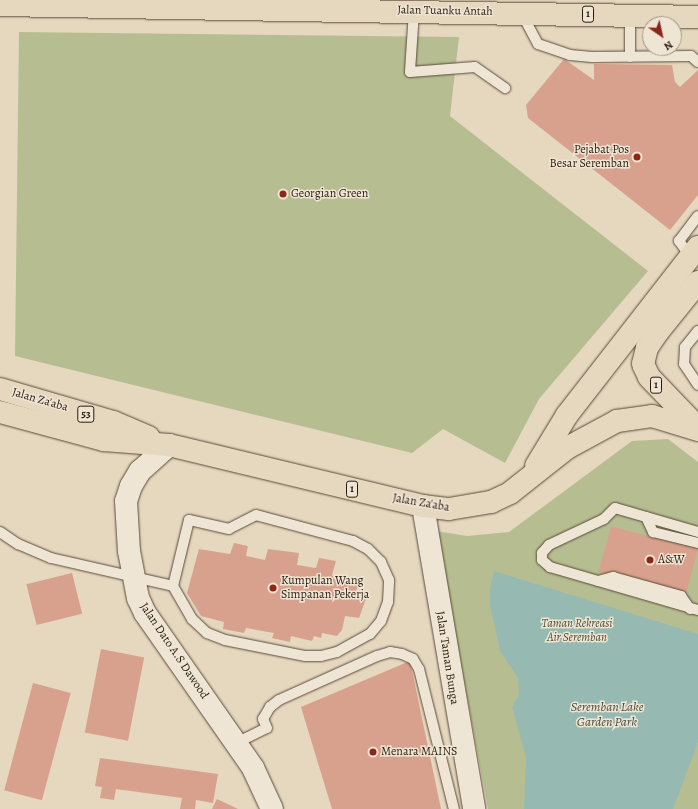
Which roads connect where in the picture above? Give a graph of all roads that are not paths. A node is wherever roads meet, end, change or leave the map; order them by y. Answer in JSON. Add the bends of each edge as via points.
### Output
{"nodes":[{"id":1,"x":442,"y":0,"type":"edge"},
{"id":2,"x":0,"y":5,"type":"edge"},
{"id":3,"x":414,"y":11,"type":"junction"},
{"id":4,"x":513,"y":12,"type":"junction"},
{"id":5,"x":671,"y":14,"type":"junction"},
{"id":6,"x":630,"y":15,"type":"junction"},
{"id":7,"x":698,"y":17,"type":"edge"},
{"id":8,"x":698,"y":27,"type":"edge"},
{"id":9,"x":630,"y":57,"type":"junction"},
{"id":10,"x":698,"y":62,"type":"edge"},
{"id":11,"x":506,"y":88,"type":"dead end"},
{"id":12,"x":698,"y":216,"type":"edge"},
{"id":13,"x":694,"y":252,"type":"edge"},
{"id":14,"x":698,"y":282,"type":"edge"},
{"id":15,"x":698,"y":331,"type":"edge"},
{"id":16,"x":698,"y":385,"type":"edge"},
{"id":17,"x":0,"y":389,"type":"edge"},
{"id":18,"x":0,"y":412,"type":"edge"},
{"id":19,"x":698,"y":429,"type":"edge"},
{"id":20,"x":169,"y":445,"type":"junction"},
{"id":21,"x":529,"y":476,"type":"junction"},
{"id":22,"x":424,"y":506,"type":"junction"},
{"id":23,"x":646,"y":517,"type":"junction"},
{"id":24,"x":0,"y":532,"type":"edge"},
{"id":25,"x":698,"y":532,"type":"edge"},
{"id":26,"x":698,"y":543,"type":"edge"},
{"id":27,"x":134,"y":579,"type":"junction"},
{"id":28,"x":173,"y":586,"type":"junction"},
{"id":29,"x":694,"y":610,"type":"edge"},
{"id":30,"x":236,"y":743,"type":"junction"},
{"id":31,"x":272,"y":809,"type":"edge"},
{"id":32,"x":454,"y":809,"type":"edge"},
{"id":33,"x":474,"y":809,"type":"edge"}],
"edges":[{"from":1,"to":4,"type":"highway"},
{"from":2,"to":3,"type":"highway","name":"Jalan Tuanku Antah","number":"1"},
{"from":3,"to":4,"type":"highway","name":"Jalan Tuanku Antah","number":"1"},
{"from":3,"to":11,"type":"lane","via":[[410,72],[475,67]]},
{"from":4,"to":6,"type":"highway","name":"Jalan Tuanku Antah","number":"1"},
{"from":4,"to":9,"type":"lane","via":[[538,44],[570,55]]},
{"from":5,"to":6,"type":"highway","name":"Jalan Tuanku Antah","number":"1"},
{"from":5,"to":7,"type":"highway","name":"Jalan Tuanku Antah","number":"1"},
{"from":5,"to":8,"type":"highway","number":"1"},
{"from":6,"to":9,"type":"lane"},
{"from":9,"to":10,"type":"lane","via":[[691,56]]},
{"from":12,"to":13,"type":"lane","via":[[679,241]]},
{"from":13,"to":21,"type":"highway","number":"1","via":[[567,415]]},
{"from":14,"to":19,"type":"highway","number":"1","via":[[647,348],[643,364],[649,377]]},
{"from":15,"to":16,"type":"lane","via":[[685,347],[684,364]]},
{"from":17,"to":20,"type":"highway","name":"Jalan Za'aba","number":"53","via":[[113,422]]},
{"from":18,"to":20,"type":"highway","name":"Jalan Za'aba","number":"1","via":[[104,440]]},
{"from":19,"to":21,"type":"highway","name":"Jalan Za'aba","number":"1","via":[[652,416],[617,421],[567,448]]},
{"from":20,"to":22,"type":"highway","name":"Jalan Za'aba","number":"1"},
{"from":20,"to":27,"type":"street","name":"Jalan Dato A.S Dawood","via":[[140,471],[131,486],[126,502]]},
{"from":21,"to":22,"type":"highway","name":"Jalan Za'aba","number":"1","via":[[510,493],[491,502],[449,509]]},
{"from":22,"to":33,"type":"street","name":"Jalan Taman Bunga"},
{"from":23,"to":25,"type":"lane"},
{"from":23,"to":26,"type":"lane","via":[[653,532]]},
{"from":23,"to":29,"type":"lane","via":[[615,508],[604,519],[549,545],[542,553],[542,560],[550,567]]},
{"from":24,"to":27,"type":"lane","via":[[18,544],[51,558]]},
{"from":27,"to":28,"type":"lane"},
{"from":27,"to":30,"type":"street","name":"Jalan Dato A.S Dawood","via":[[145,613]]},
{"from":28,"to":28,"type":"lane","via":[[189,520],[229,529],[256,515],[363,546],[381,562],[389,580],[388,602],[381,621],[370,634],[337,652],[321,656],[305,656],[225,640],[207,633],[192,619]]},
{"from":30,"to":31,"type":"street","name":"Jalan Dato A.S Dawood","via":[[264,788]]},
{"from":30,"to":32,"type":"lane","via":[[267,728],[263,720],[270,707],[279,700],[377,656],[390,652],[402,654],[412,659],[419,669]]}]}
